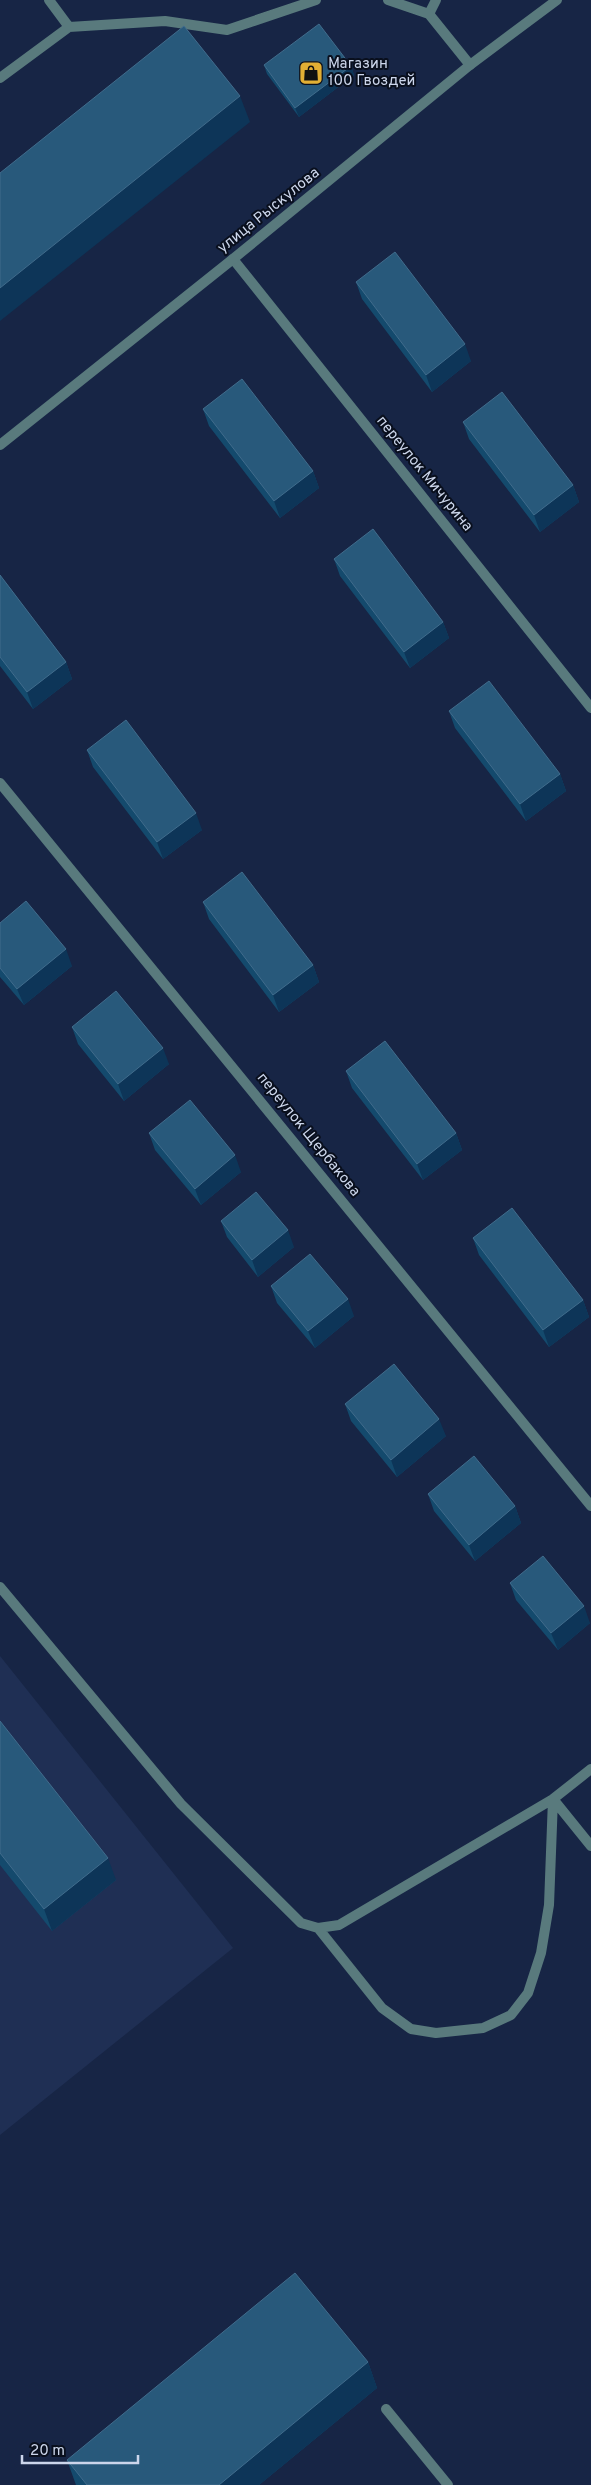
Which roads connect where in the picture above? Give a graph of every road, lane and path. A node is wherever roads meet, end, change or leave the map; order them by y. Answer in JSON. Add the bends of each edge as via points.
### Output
{"nodes":[{"id":1,"x":49,"y":0,"type":"edge"},
{"id":2,"x":316,"y":0,"type":"edge"},
{"id":3,"x":388,"y":0,"type":"edge"},
{"id":4,"x":436,"y":0,"type":"edge"},
{"id":5,"x":557,"y":0,"type":"edge"},
{"id":6,"x":429,"y":14,"type":"junction"},
{"id":7,"x":69,"y":27,"type":"junction"},
{"id":8,"x":470,"y":65,"type":"junction"},
{"id":9,"x":0,"y":78,"type":"edge"},
{"id":10,"x":233,"y":259,"type":"junction"},
{"id":11,"x":0,"y":446,"type":"edge"},
{"id":12,"x":591,"y":708,"type":"edge"},
{"id":13,"x":0,"y":784,"type":"edge"},
{"id":14,"x":591,"y":1506,"type":"edge"},
{"id":15,"x":0,"y":1587,"type":"edge"},
{"id":16,"x":591,"y":1769,"type":"edge"},
{"id":17,"x":553,"y":1799,"type":"junction"},
{"id":18,"x":591,"y":1846,"type":"edge"},
{"id":19,"x":318,"y":1928,"type":"junction"},
{"id":20,"x":386,"y":2409,"type":"dead end"},
{"id":21,"x":448,"y":2485,"type":"edge"}],
"edges":[{"from":1,"to":7,"type":"street"},
{"from":2,"to":7,"type":"street","via":[[226,30],[166,21]]},
{"from":3,"to":6,"type":"street"},
{"from":4,"to":6,"type":"street"},
{"from":5,"to":8,"type":"street","name":"улица Рыскулова"},
{"from":6,"to":8,"type":"street"},
{"from":7,"to":9,"type":"street"},
{"from":8,"to":10,"type":"street","name":"улица Рыскулова"},
{"from":10,"to":11,"type":"street","name":"улица Рыскулова"},
{"from":10,"to":12,"type":"street","name":"переулок Мичурина"},
{"from":13,"to":14,"type":"street","name":"переулок Щербакова"},
{"from":15,"to":19,"type":"street","via":[[182,1804],[285,1909],[301,1923]]},
{"from":16,"to":17,"type":"street"},
{"from":17,"to":18,"type":"street"},
{"from":17,"to":19,"type":"street","via":[[339,1925]]},
{"from":17,"to":19,"type":"street","via":[[550,1905],[541,1953],[528,1993],[511,2015],[483,2028],[436,2033],[411,2029],[382,2008]]},
{"from":20,"to":21,"type":"street"}]}
